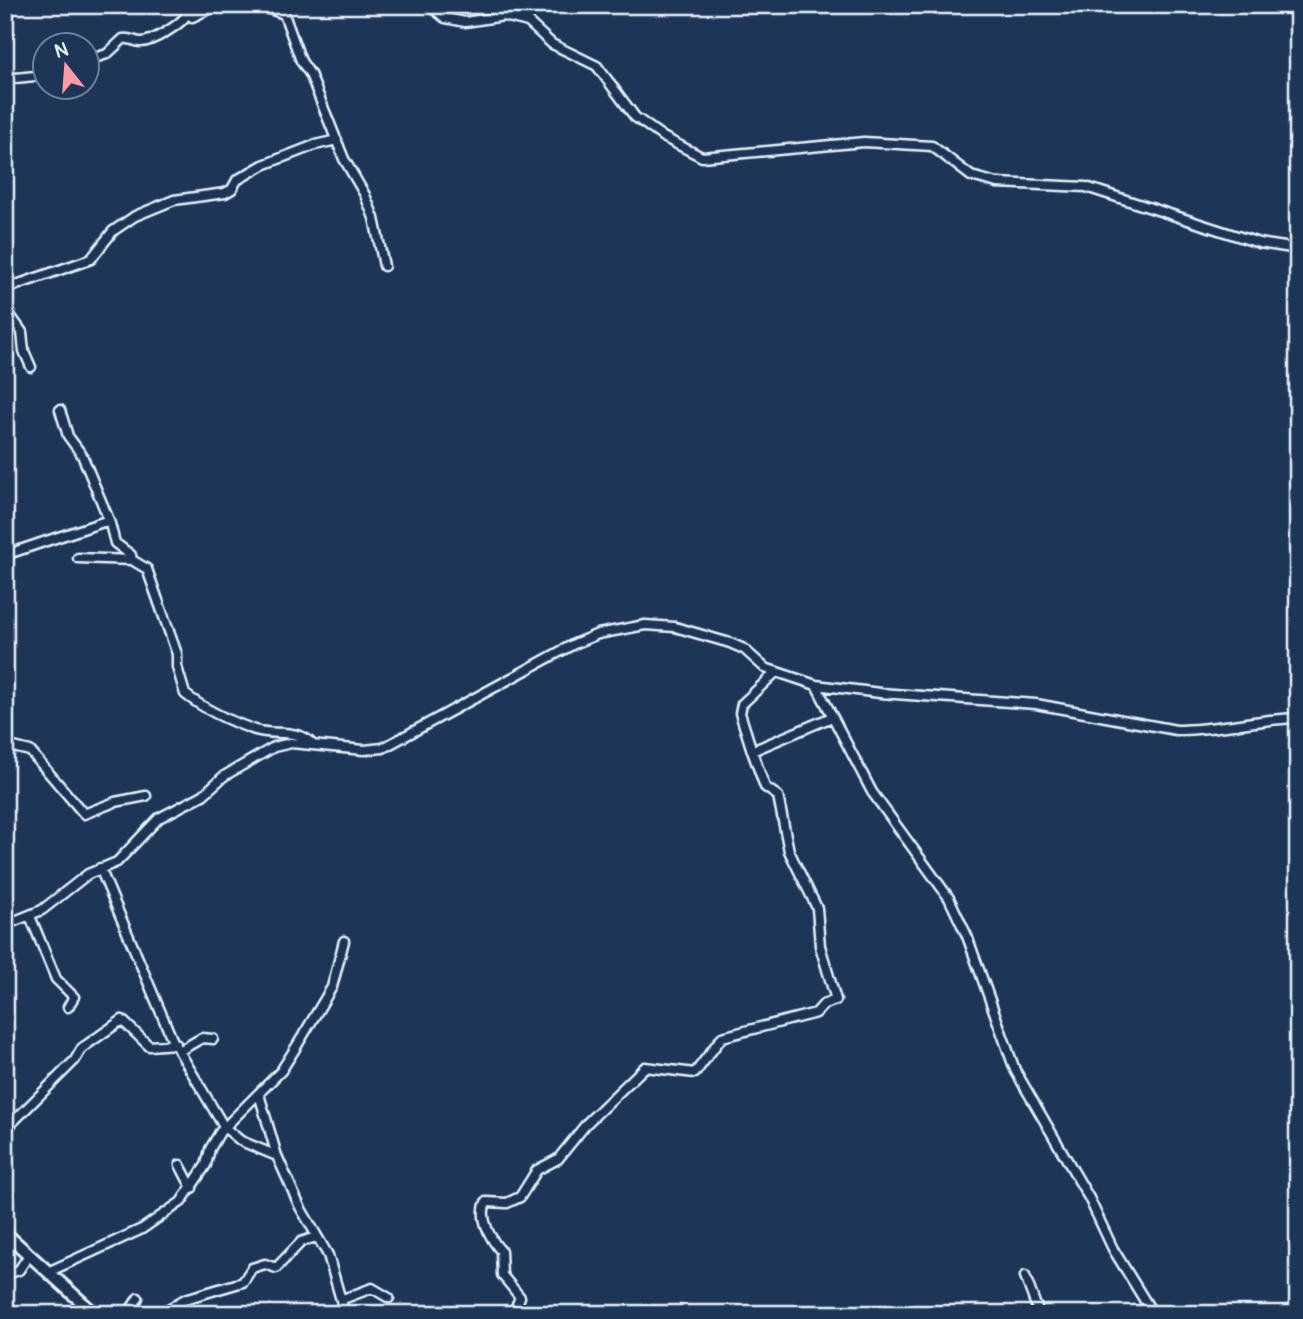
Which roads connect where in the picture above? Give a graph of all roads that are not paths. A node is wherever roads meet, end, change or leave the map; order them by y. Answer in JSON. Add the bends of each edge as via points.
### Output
{"nodes":[{"id":1,"x":180,"y":5,"type":"edge"},
{"id":2,"x":218,"y":5,"type":"edge"},
{"id":3,"x":258,"y":5,"type":"edge"},
{"id":4,"x":429,"y":5,"type":"edge"},
{"id":5,"x":530,"y":5,"type":"edge"},
{"id":6,"x":284,"y":10,"type":"edge"},
{"id":7,"x":187,"y":14,"type":"junction"},
{"id":8,"x":528,"y":22,"type":"junction"},
{"id":9,"x":102,"y":56,"type":"edge"},
{"id":10,"x":32,"y":76,"type":"edge"},
{"id":11,"x":5,"y":79,"type":"edge"},
{"id":12,"x":337,"y":140,"type":"junction"},
{"id":13,"x":1298,"y":249,"type":"edge"},
{"id":14,"x":384,"y":267,"type":"dead end"},
{"id":15,"x":5,"y":289,"type":"edge"},
{"id":16,"x":5,"y":307,"type":"edge"},
{"id":17,"x":32,"y":367,"type":"dead end"},
{"id":18,"x":60,"y":410,"type":"dead end"},
{"id":19,"x":109,"y":520,"type":"junction"},
{"id":20,"x":5,"y":555,"type":"edge"},
{"id":21,"x":78,"y":558,"type":"dead end"},
{"id":22,"x":132,"y":560,"type":"junction"},
{"id":23,"x":776,"y":672,"type":"junction"},
{"id":24,"x":816,"y":685,"type":"junction"},
{"id":25,"x":832,"y":717,"type":"junction"},
{"id":26,"x":1298,"y":718,"type":"edge"},
{"id":27,"x":312,"y":744,"type":"junction"},
{"id":28,"x":5,"y":745,"type":"edge"},
{"id":29,"x":752,"y":751,"type":"junction"},
{"id":30,"x":146,"y":796,"type":"dead end"},
{"id":31,"x":100,"y":868,"type":"junction"},
{"id":32,"x":30,"y":916,"type":"junction"},
{"id":33,"x":5,"y":925,"type":"edge"},
{"id":34,"x":344,"y":941,"type":"dead end"},
{"id":35,"x":68,"y":1007,"type":"dead end"},
{"id":36,"x":213,"y":1039,"type":"dead end"},
{"id":37,"x":177,"y":1047,"type":"junction"},
{"id":38,"x":259,"y":1094,"type":"junction"},
{"id":39,"x":224,"y":1127,"type":"junction"},
{"id":40,"x":5,"y":1130,"type":"edge"},
{"id":41,"x":277,"y":1156,"type":"junction"},
{"id":42,"x":180,"y":1165,"type":"dead end"},
{"id":43,"x":192,"y":1188,"type":"junction"},
{"id":44,"x":5,"y":1233,"type":"edge"},
{"id":45,"x":316,"y":1237,"type":"junction"},
{"id":46,"x":29,"y":1255,"type":"junction"},
{"id":47,"x":48,"y":1272,"type":"junction"},
{"id":48,"x":5,"y":1275,"type":"edge"},
{"id":49,"x":1025,"y":1276,"type":"dead end"},
{"id":50,"x":138,"y":1298,"type":"dead end"},
{"id":51,"x":388,"y":1298,"type":"dead end"},
{"id":52,"x":343,"y":1299,"type":"junction"},
{"id":53,"x":95,"y":1314,"type":"edge"},
{"id":54,"x":128,"y":1314,"type":"edge"},
{"id":55,"x":160,"y":1314,"type":"edge"},
{"id":56,"x":345,"y":1314,"type":"edge"},
{"id":57,"x":513,"y":1314,"type":"edge"},
{"id":58,"x":1039,"y":1314,"type":"edge"},
{"id":59,"x":1153,"y":1314,"type":"edge"}],
"edges":[{"from":1,"to":7,"type":"street"},
{"from":2,"to":7,"type":"street","via":[[202,15]]},
{"from":3,"to":6,"type":"street"},
{"from":4,"to":8,"type":"street","via":[[446,18],[465,22],[504,16]]},
{"from":5,"to":8,"type":"street"},
{"from":6,"to":12,"type":"street","via":[[301,61]]},
{"from":7,"to":9,"type":"street","via":[[180,24],[142,42],[123,39]]},
{"from":8,"to":13,"type":"street","via":[[552,44],[597,66],[635,117],[702,157],[864,142],[932,146],[971,176],[997,183],[1086,187],[1259,243]]},
{"from":10,"to":11,"type":"street"},
{"from":12,"to":14,"type":"street","via":[[374,218]]},
{"from":12,"to":15,"type":"street","via":[[263,165],[225,193],[174,200],[135,216],[113,231],[91,259]]},
{"from":16,"to":17,"type":"street","via":[[22,332]]},
{"from":18,"to":19,"type":"street"},
{"from":19,"to":20,"type":"street"},
{"from":19,"to":22,"type":"street","via":[[115,543]]},
{"from":21,"to":22,"type":"street"},
{"from":22,"to":27,"type":"street","via":[[147,569],[177,654],[185,694],[255,730],[300,734]]},
{"from":23,"to":24,"type":"street"},
{"from":23,"to":27,"type":"street","via":[[744,649],[702,634],[675,627],[622,628],[575,644],[383,748]]},
{"from":23,"to":29,"type":"street","via":[[742,704],[740,713]]},
{"from":24,"to":25,"type":"street"},
{"from":24,"to":26,"type":"street","via":[[1036,704],[1176,730]]},
{"from":25,"to":29,"type":"street"},
{"from":25,"to":59,"type":"street","via":[[872,792],[949,898],[1015,1070]]},
{"from":27,"to":31,"type":"street","via":[[274,747],[203,795],[159,818],[117,863]]},
{"from":28,"to":30,"type":"street","via":[[30,751],[84,814]]},
{"from":29,"to":57,"type":"street","via":[[765,787],[778,796],[789,851],[817,908],[820,946],[836,1000],[816,1013],[722,1037],[695,1073],[645,1067],[587,1123],[558,1159],[537,1170],[520,1198],[486,1202],[484,1217],[501,1251],[502,1275],[520,1297]]},
{"from":31,"to":32,"type":"street"},
{"from":31,"to":37,"type":"street"},
{"from":32,"to":33,"type":"street"},
{"from":32,"to":35,"type":"street","via":[[57,979],[74,997]]},
{"from":34,"to":38,"type":"street","via":[[332,987],[281,1071]]},
{"from":36,"to":37,"type":"street"},
{"from":37,"to":39,"type":"street"},
{"from":37,"to":40,"type":"street","via":[[149,1046],[122,1020],[82,1048]]},
{"from":38,"to":39,"type":"street"},
{"from":38,"to":41,"type":"street"},
{"from":39,"to":41,"type":"street","via":[[241,1141]]},
{"from":39,"to":43,"type":"street"},
{"from":41,"to":45,"type":"street"},
{"from":42,"to":43,"type":"street"},
{"from":43,"to":47,"type":"street","via":[[181,1202],[142,1230]]},
{"from":44,"to":46,"type":"main road"},
{"from":45,"to":52,"type":"street","via":[[328,1255]]},
{"from":45,"to":55,"type":"street","via":[[301,1241],[276,1268],[265,1264],[252,1268],[243,1282],[185,1299]]},
{"from":46,"to":47,"type":"main road"},
{"from":46,"to":48,"type":"street","via":[[19,1270]]},
{"from":47,"to":53,"type":"main road"},
{"from":49,"to":58,"type":"street"},
{"from":50,"to":54,"type":"street"},
{"from":51,"to":52,"type":"street","via":[[372,1288]]},
{"from":52,"to":56,"type":"street"}]}
